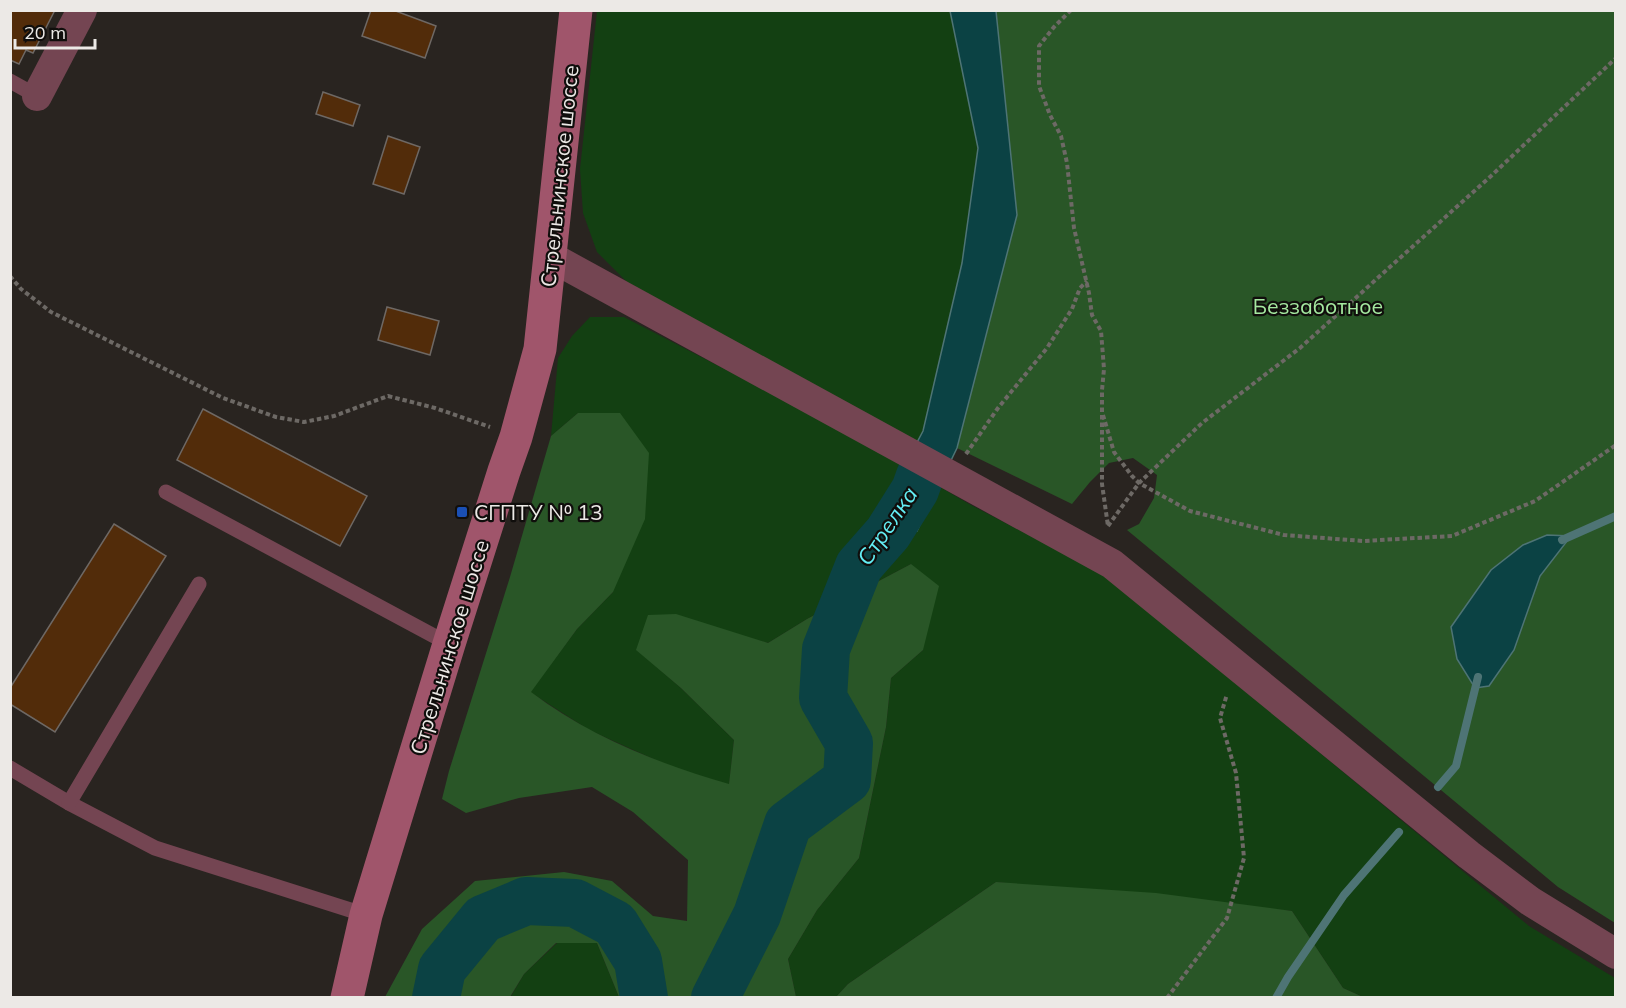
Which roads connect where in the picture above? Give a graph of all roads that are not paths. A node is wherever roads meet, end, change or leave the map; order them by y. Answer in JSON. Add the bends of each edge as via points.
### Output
{"nodes":[{"id":1,"x":82,"y":10,"type":"edge"},
{"id":2,"x":576,"y":10,"type":"edge"},
{"id":3,"x":10,"y":81,"type":"edge"},
{"id":4,"x":37,"y":96,"type":"joint"},
{"id":5,"x":551,"y":257,"type":"junction"},
{"id":6,"x":166,"y":492,"type":"dead end"},
{"id":7,"x":198,"y":584,"type":"dead end"},
{"id":8,"x":449,"y":644,"type":"junction"},
{"id":9,"x":10,"y":768,"type":"edge"},
{"id":10,"x":69,"y":803,"type":"junction"},
{"id":11,"x":366,"y":915,"type":"junction"},
{"id":12,"x":1616,"y":954,"type":"edge"},
{"id":13,"x":347,"y":998,"type":"edge"}],
"edges":[{"from":1,"to":4,"type":"street"},
{"from":2,"to":5,"type":"main road","name":"Стрельнинское шоссе"},
{"from":3,"to":4,"type":"lane"},
{"from":5,"to":8,"type":"main road","name":"Стрельнинское шоссе","via":[[540,350]]},
{"from":5,"to":12,"type":"street","via":[[1100,556],[1469,855],[1530,901]]},
{"from":6,"to":8,"type":"lane"},
{"from":7,"to":10,"type":"lane"},
{"from":8,"to":11,"type":"main road","name":"Стрельнинское шоссе"},
{"from":9,"to":10,"type":"lane"},
{"from":10,"to":11,"type":"lane","via":[[155,848]]},
{"from":11,"to":13,"type":"main road","name":"Стрельнинское шоссе"}]}
